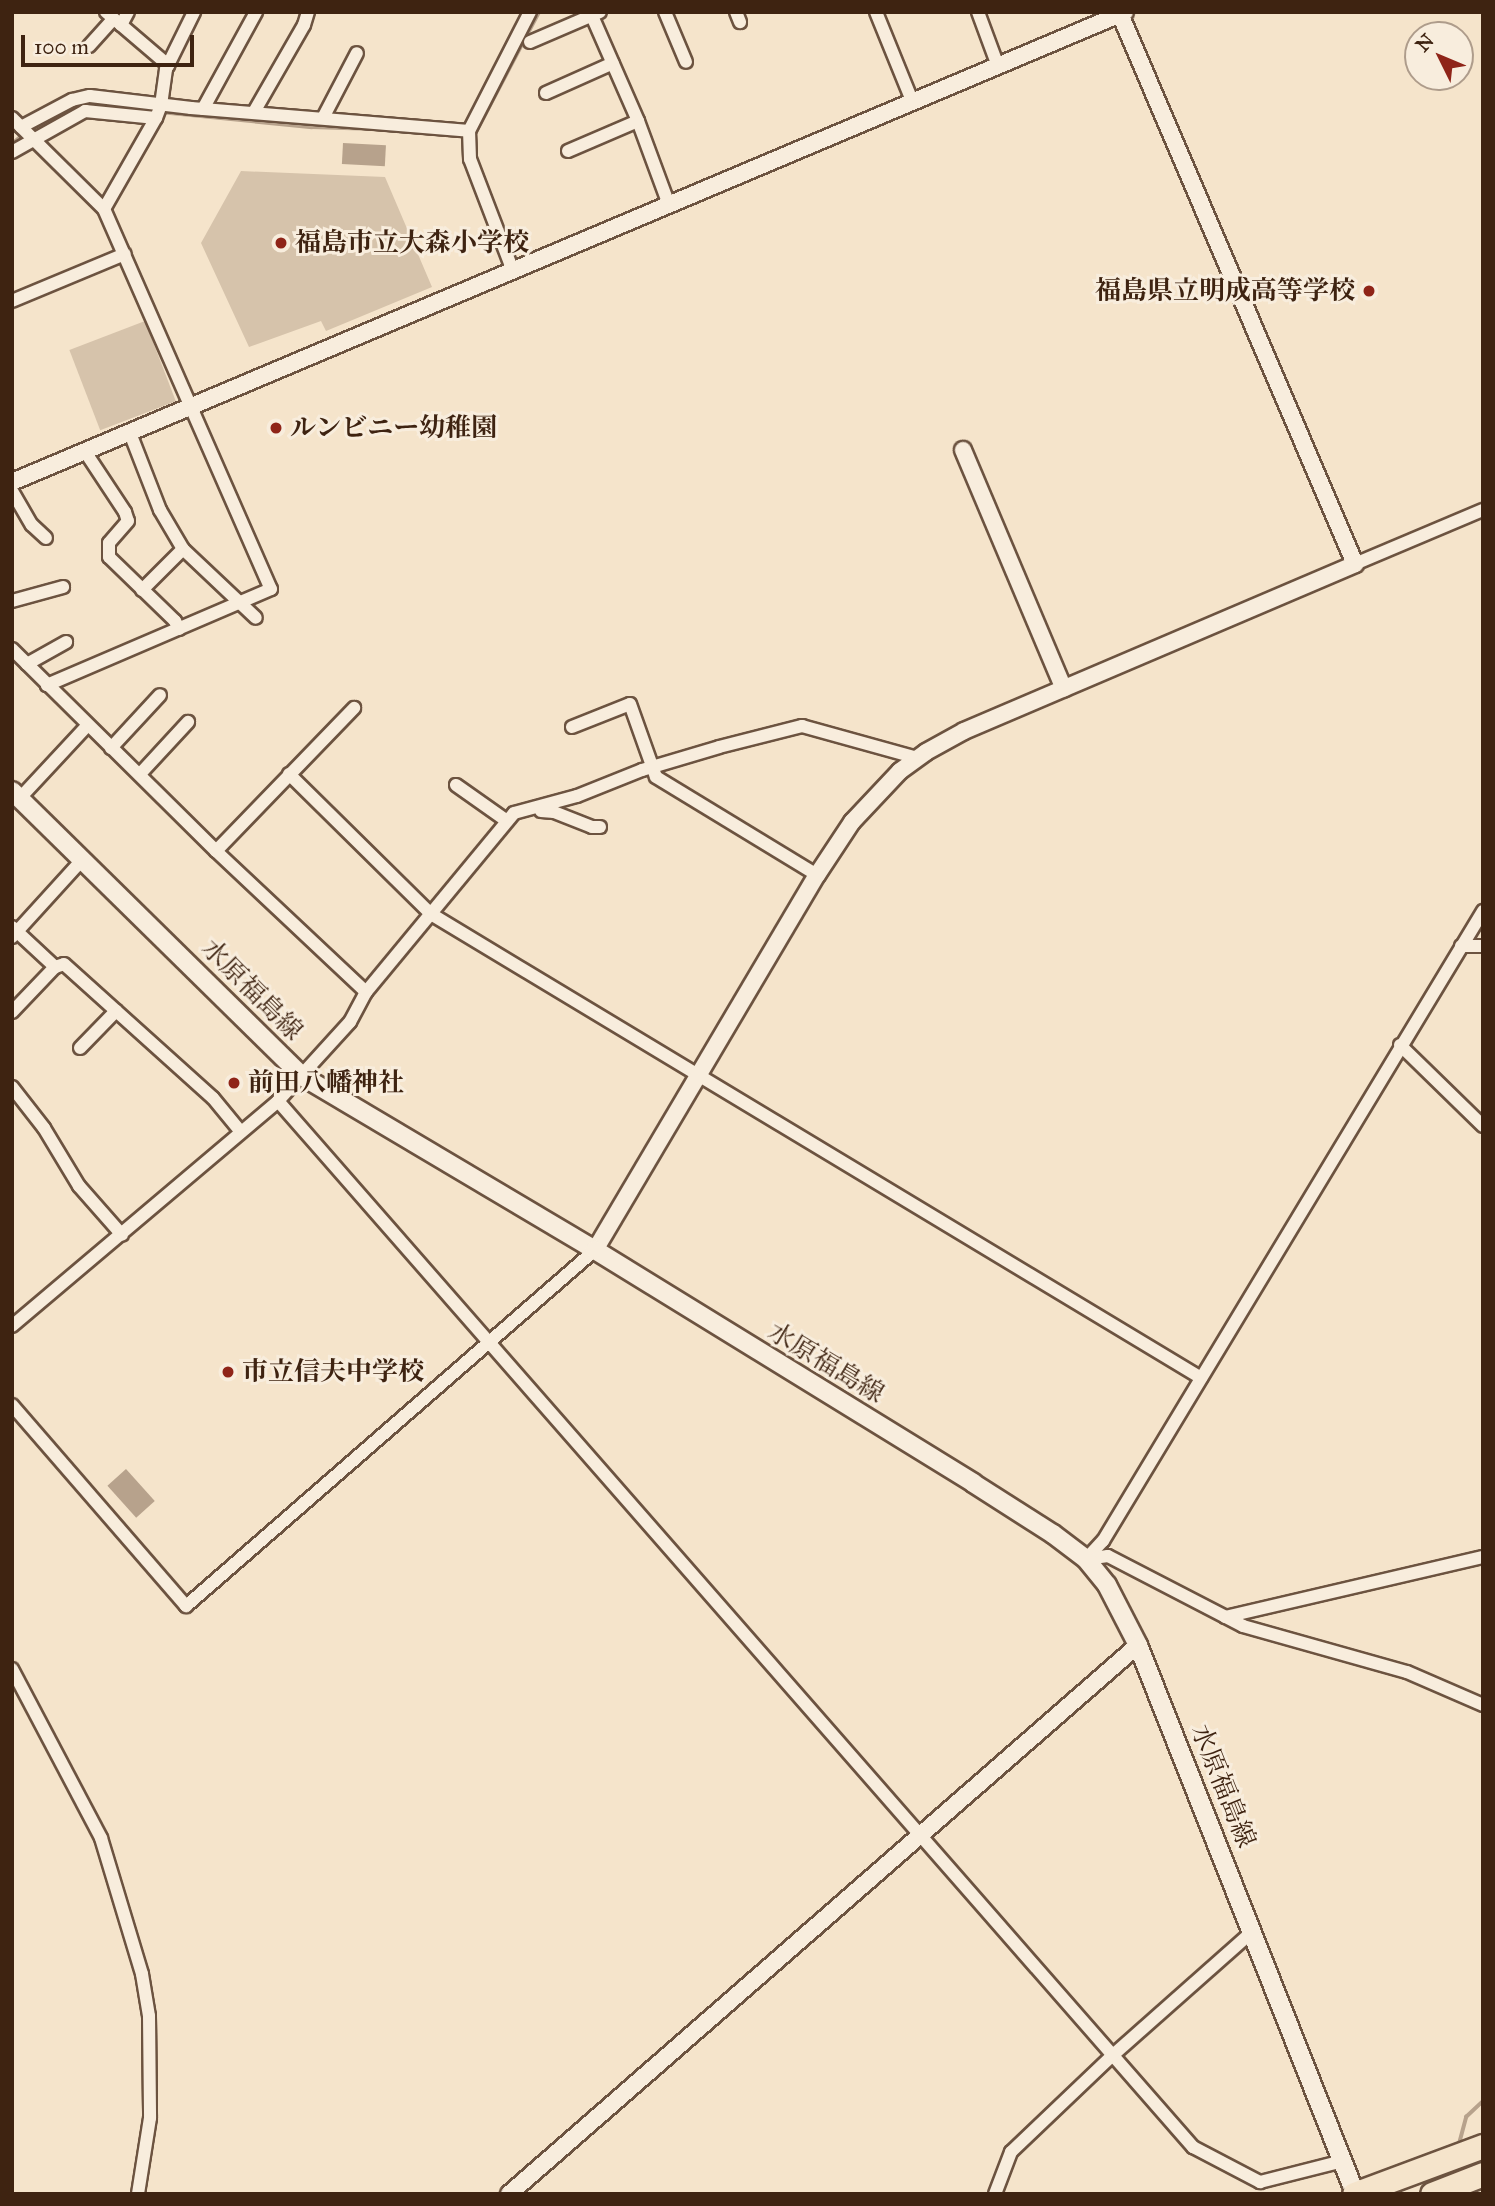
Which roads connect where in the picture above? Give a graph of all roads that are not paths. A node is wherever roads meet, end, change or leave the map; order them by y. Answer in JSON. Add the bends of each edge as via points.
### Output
{"nodes":[{"id":1,"x":128,"y":12,"type":"edge"},
{"id":2,"x":194,"y":12,"type":"edge"},
{"id":3,"x":256,"y":12,"type":"edge"},
{"id":4,"x":307,"y":12,"type":"edge"},
{"id":5,"x":530,"y":12,"type":"edge"},
{"id":6,"x":664,"y":12,"type":"edge"},
{"id":7,"x":876,"y":12,"type":"edge"},
{"id":8,"x":978,"y":12,"type":"edge"},
{"id":9,"x":1122,"y":13,"type":"edge"},
{"id":10,"x":596,"y":14,"type":"edge"},
{"id":11,"x":114,"y":19,"type":"edge"},
{"id":12,"x":530,"y":42,"type":"dead end"},
{"id":13,"x":89,"y":46,"type":"dead end"},
{"id":14,"x":357,"y":53,"type":"dead end"},
{"id":15,"x":686,"y":62,"type":"dead end"},
{"id":16,"x":613,"y":63,"type":"junction"},
{"id":17,"x":168,"y":65,"type":"junction"},
{"id":18,"x":998,"y":66,"type":"junction"},
{"id":19,"x":546,"y":93,"type":"dead end"},
{"id":20,"x":913,"y":103,"type":"junction"},
{"id":21,"x":204,"y":109,"type":"junction"},
{"id":22,"x":158,"y":111,"type":"junction"},
{"id":23,"x":254,"y":112,"type":"junction"},
{"id":24,"x":323,"y":118,"type":"junction"},
{"id":25,"x":638,"y":121,"type":"junction"},
{"id":26,"x":24,"y":130,"type":"edge"},
{"id":27,"x":469,"y":131,"type":"junction"},
{"id":28,"x":568,"y":151,"type":"dead end"},
{"id":29,"x":12,"y":152,"type":"edge"},
{"id":30,"x":669,"y":205,"type":"junction"},
{"id":31,"x":104,"y":209,"type":"junction"},
{"id":32,"x":125,"y":254,"type":"junction"},
{"id":33,"x":513,"y":271,"type":"junction"},
{"id":34,"x":12,"y":301,"type":"edge"},
{"id":35,"x":191,"y":407,"type":"junction"},
{"id":36,"x":130,"y":433,"type":"junction"},
{"id":37,"x":963,"y":450,"type":"dead end"},
{"id":38,"x":86,"y":453,"type":"junction"},
{"id":39,"x":12,"y":482,"type":"edge"},
{"id":40,"x":12,"y":491,"type":"edge"},
{"id":41,"x":1483,"y":510,"type":"edge"},
{"id":42,"x":46,"y":538,"type":"dead end"},
{"id":43,"x":183,"y":549,"type":"junction"},
{"id":44,"x":1355,"y":564,"type":"junction"},
{"id":45,"x":63,"y":587,"type":"dead end"},
{"id":46,"x":142,"y":590,"type":"junction"},
{"id":47,"x":12,"y":601,"type":"edge"},
{"id":48,"x":239,"y":602,"type":"junction"},
{"id":49,"x":256,"y":618,"type":"dead end"},
{"id":50,"x":179,"y":629,"type":"junction"},
{"id":51,"x":66,"y":642,"type":"dead end"},
{"id":52,"x":12,"y":649,"type":"edge"},
{"id":53,"x":27,"y":664,"type":"junction"},
{"id":54,"x":47,"y":685,"type":"junction"},
{"id":55,"x":1064,"y":689,"type":"junction"},
{"id":56,"x":160,"y":695,"type":"dead end"},
{"id":57,"x":354,"y":708,"type":"dead end"},
{"id":58,"x":188,"y":722,"type":"dead end"},
{"id":59,"x":87,"y":726,"type":"junction"},
{"id":60,"x":572,"y":727,"type":"dead end"},
{"id":61,"x":111,"y":748,"type":"junction"},
{"id":62,"x":917,"y":758,"type":"junction"},
{"id":63,"x":651,"y":767,"type":"junction"},
{"id":64,"x":140,"y":774,"type":"junction"},
{"id":65,"x":289,"y":774,"type":"junction"},
{"id":66,"x":456,"y":785,"type":"dead end"},
{"id":67,"x":16,"y":794,"type":"edge"},
{"id":68,"x":538,"y":808,"type":"junction"},
{"id":69,"x":507,"y":821,"type":"junction"},
{"id":70,"x":600,"y":827,"type":"dead end"},
{"id":71,"x":216,"y":851,"type":"junction"},
{"id":72,"x":82,"y":860,"type":"junction"},
{"id":73,"x":817,"y":875,"type":"junction"},
{"id":74,"x":1483,"y":911,"type":"edge"},
{"id":75,"x":431,"y":914,"type":"junction"},
{"id":76,"x":14,"y":931,"type":"edge"},
{"id":77,"x":1461,"y":946,"type":"junction"},
{"id":78,"x":1483,"y":946,"type":"edge"},
{"id":79,"x":55,"y":967,"type":"junction"},
{"id":80,"x":366,"y":992,"type":"junction"},
{"id":81,"x":116,"y":1011,"type":"junction"},
{"id":82,"x":12,"y":1012,"type":"edge"},
{"id":83,"x":1400,"y":1045,"type":"junction"},
{"id":84,"x":80,"y":1048,"type":"dead end"},
{"id":85,"x":696,"y":1075,"type":"junction"},
{"id":86,"x":302,"y":1076,"type":"junction"},
{"id":87,"x":12,"y":1087,"type":"edge"},
{"id":88,"x":278,"y":1101,"type":"junction"},
{"id":89,"x":1483,"y":1126,"type":"edge"},
{"id":90,"x":241,"y":1132,"type":"junction"},
{"id":91,"x":122,"y":1235,"type":"junction"},
{"id":92,"x":595,"y":1250,"type":"junction"},
{"id":93,"x":12,"y":1326,"type":"edge"},
{"id":94,"x":488,"y":1344,"type":"junction"},
{"id":95,"x":1201,"y":1378,"type":"junction"},
{"id":96,"x":12,"y":1405,"type":"edge"},
{"id":97,"x":1483,"y":1557,"type":"edge"},
{"id":98,"x":1086,"y":1559,"type":"junction"},
{"id":99,"x":1225,"y":1618,"type":"junction"},
{"id":100,"x":1138,"y":1645,"type":"junction"},
{"id":101,"x":12,"y":1669,"type":"edge"},
{"id":102,"x":1483,"y":1705,"type":"edge"},
{"id":103,"x":919,"y":1835,"type":"junction"},
{"id":104,"x":1252,"y":1931,"type":"junction"},
{"id":105,"x":1113,"y":2055,"type":"junction"},
{"id":106,"x":1473,"y":2150,"type":"edge"},
{"id":107,"x":1343,"y":2161,"type":"junction"},
{"id":108,"x":1483,"y":2174,"type":"edge"},
{"id":109,"x":1352,"y":2188,"type":"edge"},
{"id":110,"x":138,"y":2194,"type":"edge"},
{"id":111,"x":509,"y":2194,"type":"edge"},
{"id":112,"x":995,"y":2194,"type":"edge"},
{"id":113,"x":1432,"y":2194,"type":"edge"}],
"edges":[{"from":1,"to":11,"type":"street"},
{"from":2,"to":17,"type":"street"},
{"from":3,"to":21,"type":"street"},
{"from":4,"to":23,"type":"street"},
{"from":5,"to":27,"type":"street"},
{"from":6,"to":15,"type":"street"},
{"from":7,"to":20,"type":"street"},
{"from":8,"to":18,"type":"street"},
{"from":9,"to":18,"type":"street"},
{"from":9,"to":44,"type":"street"},
{"from":10,"to":12,"type":"street"},
{"from":10,"to":16,"type":"street"},
{"from":11,"to":13,"type":"street"},
{"from":11,"to":17,"type":"street"},
{"from":14,"to":24,"type":"street"},
{"from":16,"to":19,"type":"street"},
{"from":16,"to":25,"type":"street"},
{"from":17,"to":22,"type":"street"},
{"from":18,"to":20,"type":"street"},
{"from":20,"to":30,"type":"street"},
{"from":21,"to":22,"type":"street"},
{"from":21,"to":23,"type":"street"},
{"from":22,"to":26,"type":"street","via":[[85,111]]},
{"from":22,"to":26,"type":"street","via":[[83,96]]},
{"from":22,"to":31,"type":"street"},
{"from":23,"to":24,"type":"street"},
{"from":24,"to":27,"type":"street"},
{"from":25,"to":28,"type":"street"},
{"from":25,"to":30,"type":"street"},
{"from":26,"to":29,"type":"street"},
{"from":26,"to":31,"type":"street"},
{"from":27,"to":33,"type":"street","via":[[470,159]]},
{"from":30,"to":33,"type":"street"},
{"from":31,"to":32,"type":"street"},
{"from":32,"to":34,"type":"street"},
{"from":32,"to":35,"type":"street"},
{"from":33,"to":35,"type":"street"},
{"from":35,"to":36,"type":"street"},
{"from":35,"to":48,"type":"street","via":[[271,589]]},
{"from":36,"to":38,"type":"street"},
{"from":36,"to":43,"type":"street","via":[[160,510]]},
{"from":37,"to":55,"type":"street"},
{"from":38,"to":39,"type":"street"},
{"from":38,"to":46,"type":"street","via":[[128,521],[109,543],[109,557]]},
{"from":40,"to":42,"type":"street","via":[[32,525]]},
{"from":41,"to":44,"type":"street"},
{"from":43,"to":46,"type":"street"},
{"from":43,"to":48,"type":"street"},
{"from":44,"to":55,"type":"street"},
{"from":45,"to":47,"type":"street"},
{"from":46,"to":50,"type":"street"},
{"from":48,"to":49,"type":"street"},
{"from":48,"to":50,"type":"street"},
{"from":50,"to":54,"type":"street"},
{"from":51,"to":53,"type":"street"},
{"from":52,"to":53,"type":"street"},
{"from":53,"to":54,"type":"street"},
{"from":54,"to":59,"type":"street"},
{"from":55,"to":62,"type":"street","via":[[964,731]]},
{"from":56,"to":61,"type":"street"},
{"from":57,"to":65,"type":"street"},
{"from":58,"to":64,"type":"street"},
{"from":59,"to":61,"type":"street"},
{"from":59,"to":67,"type":"street"},
{"from":60,"to":63,"type":"street","via":[[630,704]]},
{"from":61,"to":64,"type":"street"},
{"from":62,"to":63,"type":"street","via":[[802,726]]},
{"from":62,"to":73,"type":"street","via":[[868,802]]},
{"from":63,"to":68,"type":"street"},
{"from":63,"to":73,"type":"street","via":[[656,777]]},
{"from":64,"to":71,"type":"street"},
{"from":65,"to":71,"type":"street"},
{"from":65,"to":75,"type":"street"},
{"from":66,"to":69,"type":"street"},
{"from":67,"to":72,"type":"main road","name":"水原福島線"},
{"from":68,"to":69,"type":"street","via":[[517,811]]},
{"from":68,"to":70,"type":"street"},
{"from":69,"to":75,"type":"street"},
{"from":71,"to":80,"type":"street"},
{"from":72,"to":76,"type":"street"},
{"from":72,"to":86,"type":"main road","name":"水原福島線"},
{"from":73,"to":85,"type":"street"},
{"from":74,"to":77,"type":"street"},
{"from":75,"to":80,"type":"street"},
{"from":75,"to":85,"type":"street"},
{"from":76,"to":79,"type":"street"},
{"from":77,"to":78,"type":"street"},
{"from":77,"to":83,"type":"street"},
{"from":79,"to":81,"type":"street","via":[[64,964]]},
{"from":79,"to":82,"type":"street"},
{"from":80,"to":86,"type":"street","via":[[350,1022]]},
{"from":81,"to":84,"type":"street"},
{"from":81,"to":90,"type":"street","via":[[213,1098]]},
{"from":83,"to":89,"type":"street"},
{"from":83,"to":95,"type":"street"},
{"from":85,"to":92,"type":"street"},
{"from":85,"to":95,"type":"street"},
{"from":86,"to":88,"type":"street"},
{"from":86,"to":92,"type":"main road","name":"水原福島線"},
{"from":87,"to":91,"type":"street","via":[[44,1128],[79,1186]]},
{"from":88,"to":90,"type":"street"},
{"from":88,"to":94,"type":"street"},
{"from":90,"to":91,"type":"street"},
{"from":91,"to":93,"type":"street"},
{"from":92,"to":94,"type":"street"},
{"from":92,"to":98,"type":"main road","name":"水原福島線","via":[[973,1483]]},
{"from":94,"to":96,"type":"street","via":[[186,1606]]},
{"from":94,"to":103,"type":"street"},
{"from":95,"to":98,"type":"street","via":[[1103,1541]]},
{"from":97,"to":99,"type":"street"},
{"from":98,"to":99,"type":"street","via":[[1108,1556]]},
{"from":98,"to":100,"type":"main road","name":"水原福島線","via":[[1107,1585]]},
{"from":99,"to":102,"type":"street","via":[[1407,1672]]},
{"from":100,"to":103,"type":"street"},
{"from":100,"to":104,"type":"main road","name":"水原福島線"},
{"from":101,"to":110,"type":"street","via":[[101,1838],[142,1974],[149,2015],[150,2118]]},
{"from":103,"to":105,"type":"street"},
{"from":103,"to":111,"type":"street"},
{"from":104,"to":105,"type":"street"},
{"from":104,"to":107,"type":"main road","name":"水原福島線"},
{"from":105,"to":107,"type":"street","via":[[1194,2147],[1260,2182]]},
{"from":105,"to":112,"type":"street","via":[[1011,2152]]},
{"from":106,"to":109,"type":"highway","via":[[1378,2186]]},
{"from":107,"to":109,"type":"main road","name":"水原福島線"},
{"from":108,"to":113,"type":"highway"}]}
